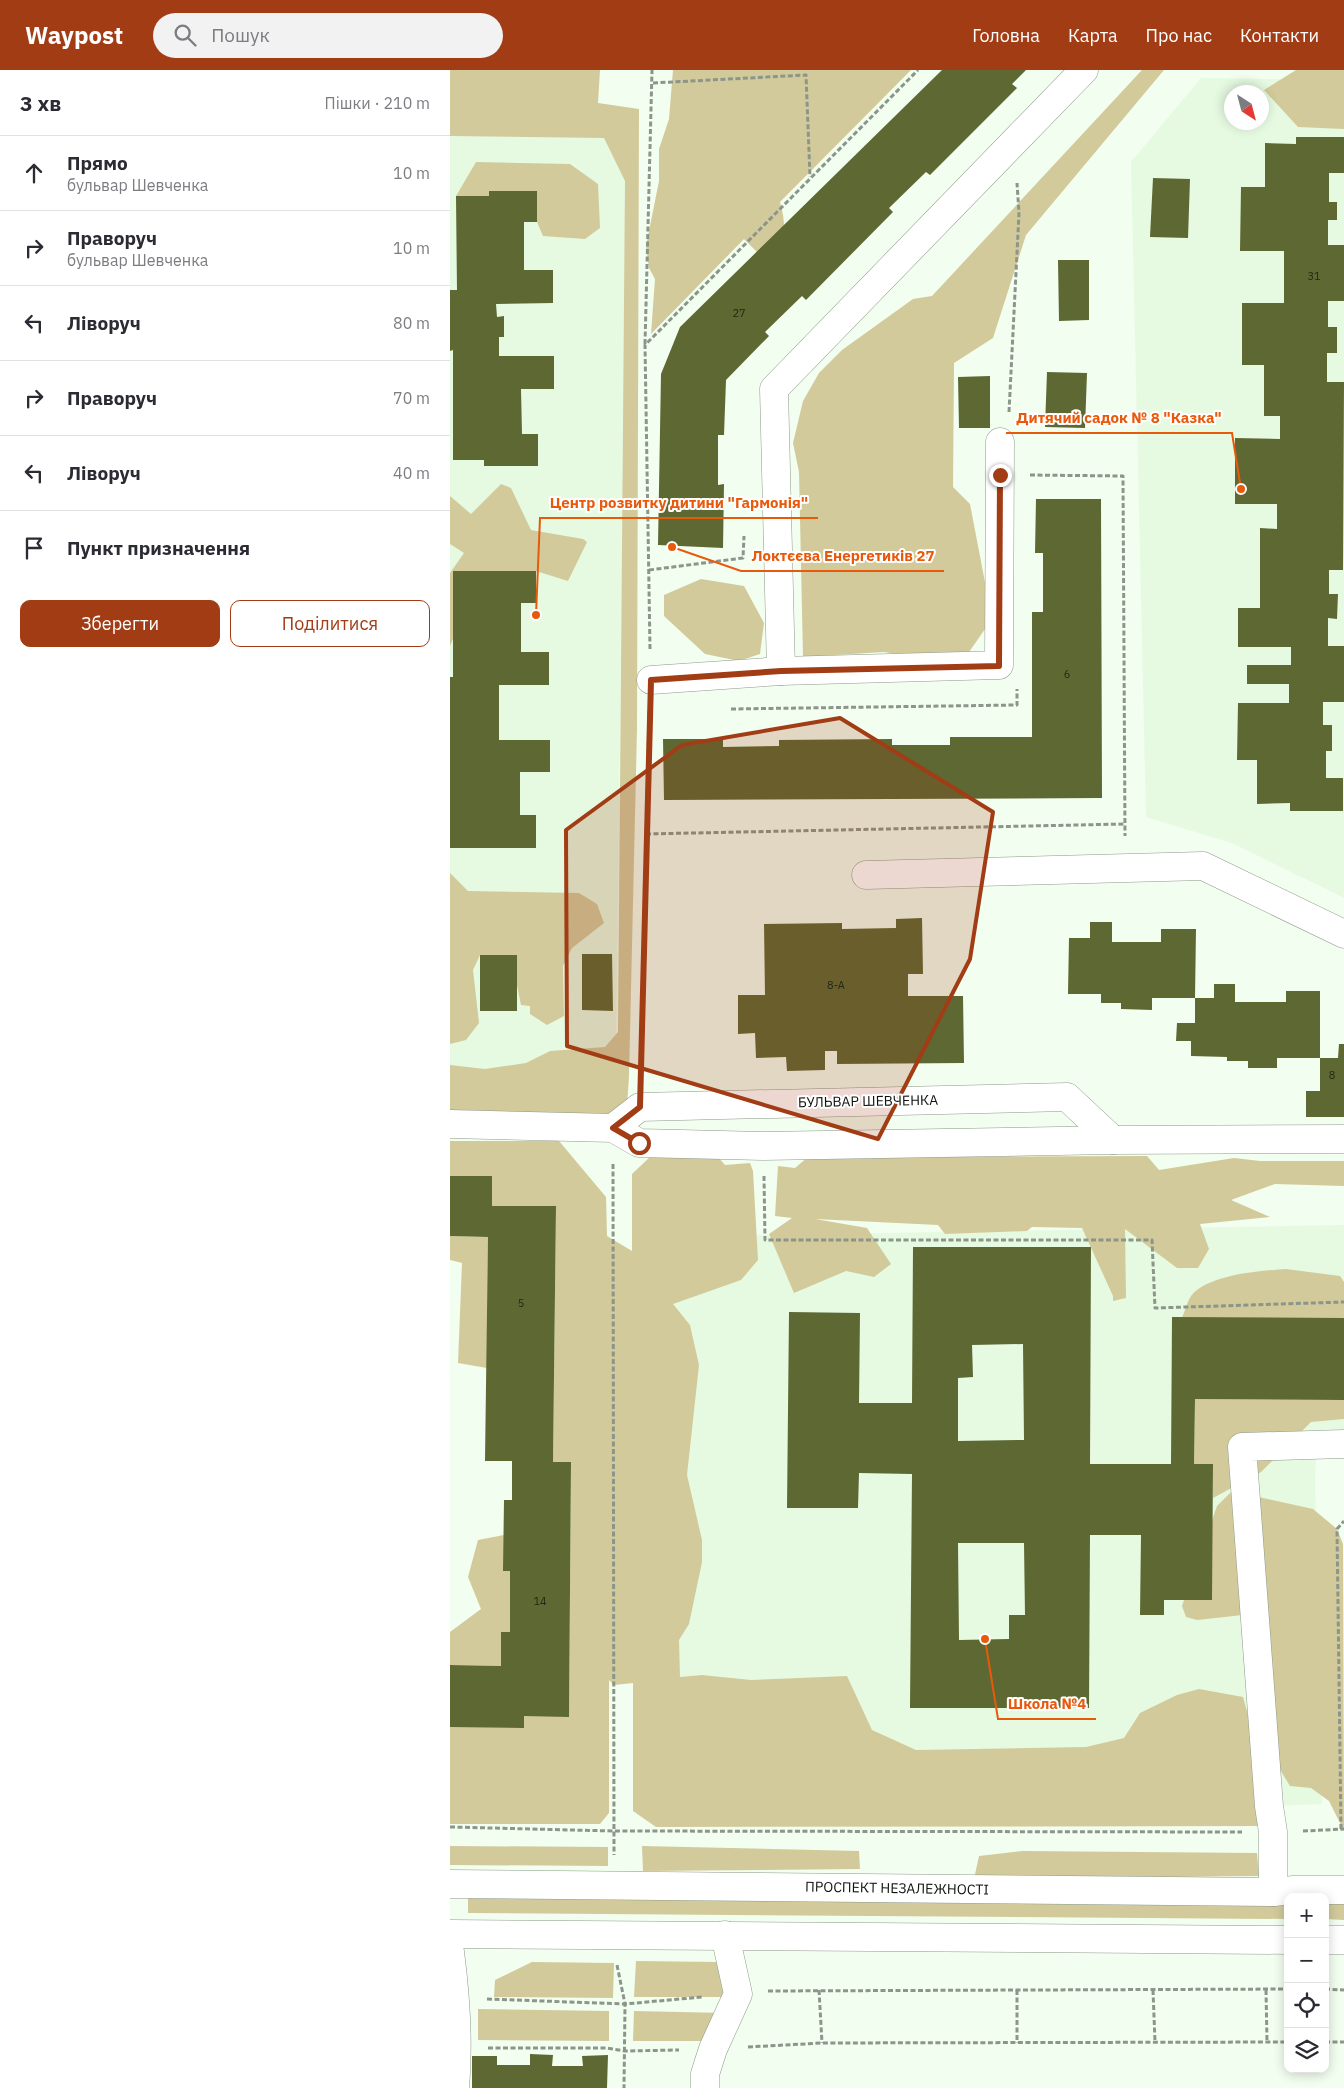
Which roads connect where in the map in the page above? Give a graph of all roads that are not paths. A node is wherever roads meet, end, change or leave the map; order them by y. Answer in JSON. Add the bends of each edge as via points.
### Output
{"nodes":[{"id":1,"x":1084,"y":70,"type":"edge"},
{"id":2,"x":1004,"y":431,"type":"road end"},
{"id":3,"x":781,"y":671,"type":"junction"},
{"id":4,"x":651,"y":680,"type":"road end"},
{"id":5,"x":866,"y":875,"type":"dead end"},
{"id":6,"x":1344,"y":934,"type":"edge"},
{"id":7,"x":450,"y":1124,"type":"edge"},
{"id":8,"x":613,"y":1128,"type":"junction"},
{"id":9,"x":1344,"y":1139,"type":"edge"},
{"id":10,"x":1113,"y":1140,"type":"junction"},
{"id":11,"x":1344,"y":1444,"type":"edge"},
{"id":12,"x":450,"y":1884,"type":"edge"},
{"id":13,"x":1344,"y":1890,"type":"edge"},
{"id":14,"x":1273,"y":1892,"type":"junction"},
{"id":15,"x":450,"y":1934,"type":"edge"},
{"id":16,"x":726,"y":1935,"type":"junction"},
{"id":17,"x":1284,"y":1940,"type":"edge"},
{"id":18,"x":1329,"y":1940,"type":"edge"},
{"id":19,"x":1344,"y":1940,"type":"edge"},
{"id":20,"x":450,"y":1952,"type":"edge"},
{"id":21,"x":455,"y":2088,"type":"edge"},
{"id":22,"x":705,"y":2088,"type":"edge"}],
"edges":[{"from":1,"to":3,"type":"street","via":[[774,389]]},
{"from":2,"to":3,"type":"street","via":[[1000,475],[999,666]]},
{"from":3,"to":4,"type":"street"},
{"from":5,"to":6,"type":"street","via":[[1203,866]]},
{"from":7,"to":8,"type":"street"},
{"from":8,"to":10,"type":"street","via":[[639,1143],[763,1146]]},
{"from":8,"to":10,"type":"street","name":"БУЛЬВАР ШЕВЧЕНКА","via":[[640,1107],[1067,1097]]},
{"from":9,"to":10,"type":"street"},
{"from":11,"to":14,"type":"street","via":[[1242,1447],[1269,1806],[1274,1832]]},
{"from":12,"to":14,"type":"street","name":"ПРОСПЕКТ НЕЗАЛЕЖНОСТІ"},
{"from":13,"to":14,"type":"street","name":"ПРОСПЕКТ НЕЗАЛЕЖНОСТІ"},
{"from":15,"to":16,"type":"street"},
{"from":16,"to":17,"type":"street"},
{"from":16,"to":22,"type":"street","via":[[738,1994],[713,2049],[705,2074]]},
{"from":18,"to":19,"type":"street"},
{"from":20,"to":21,"type":"street","via":[[458,2047]]}]}
